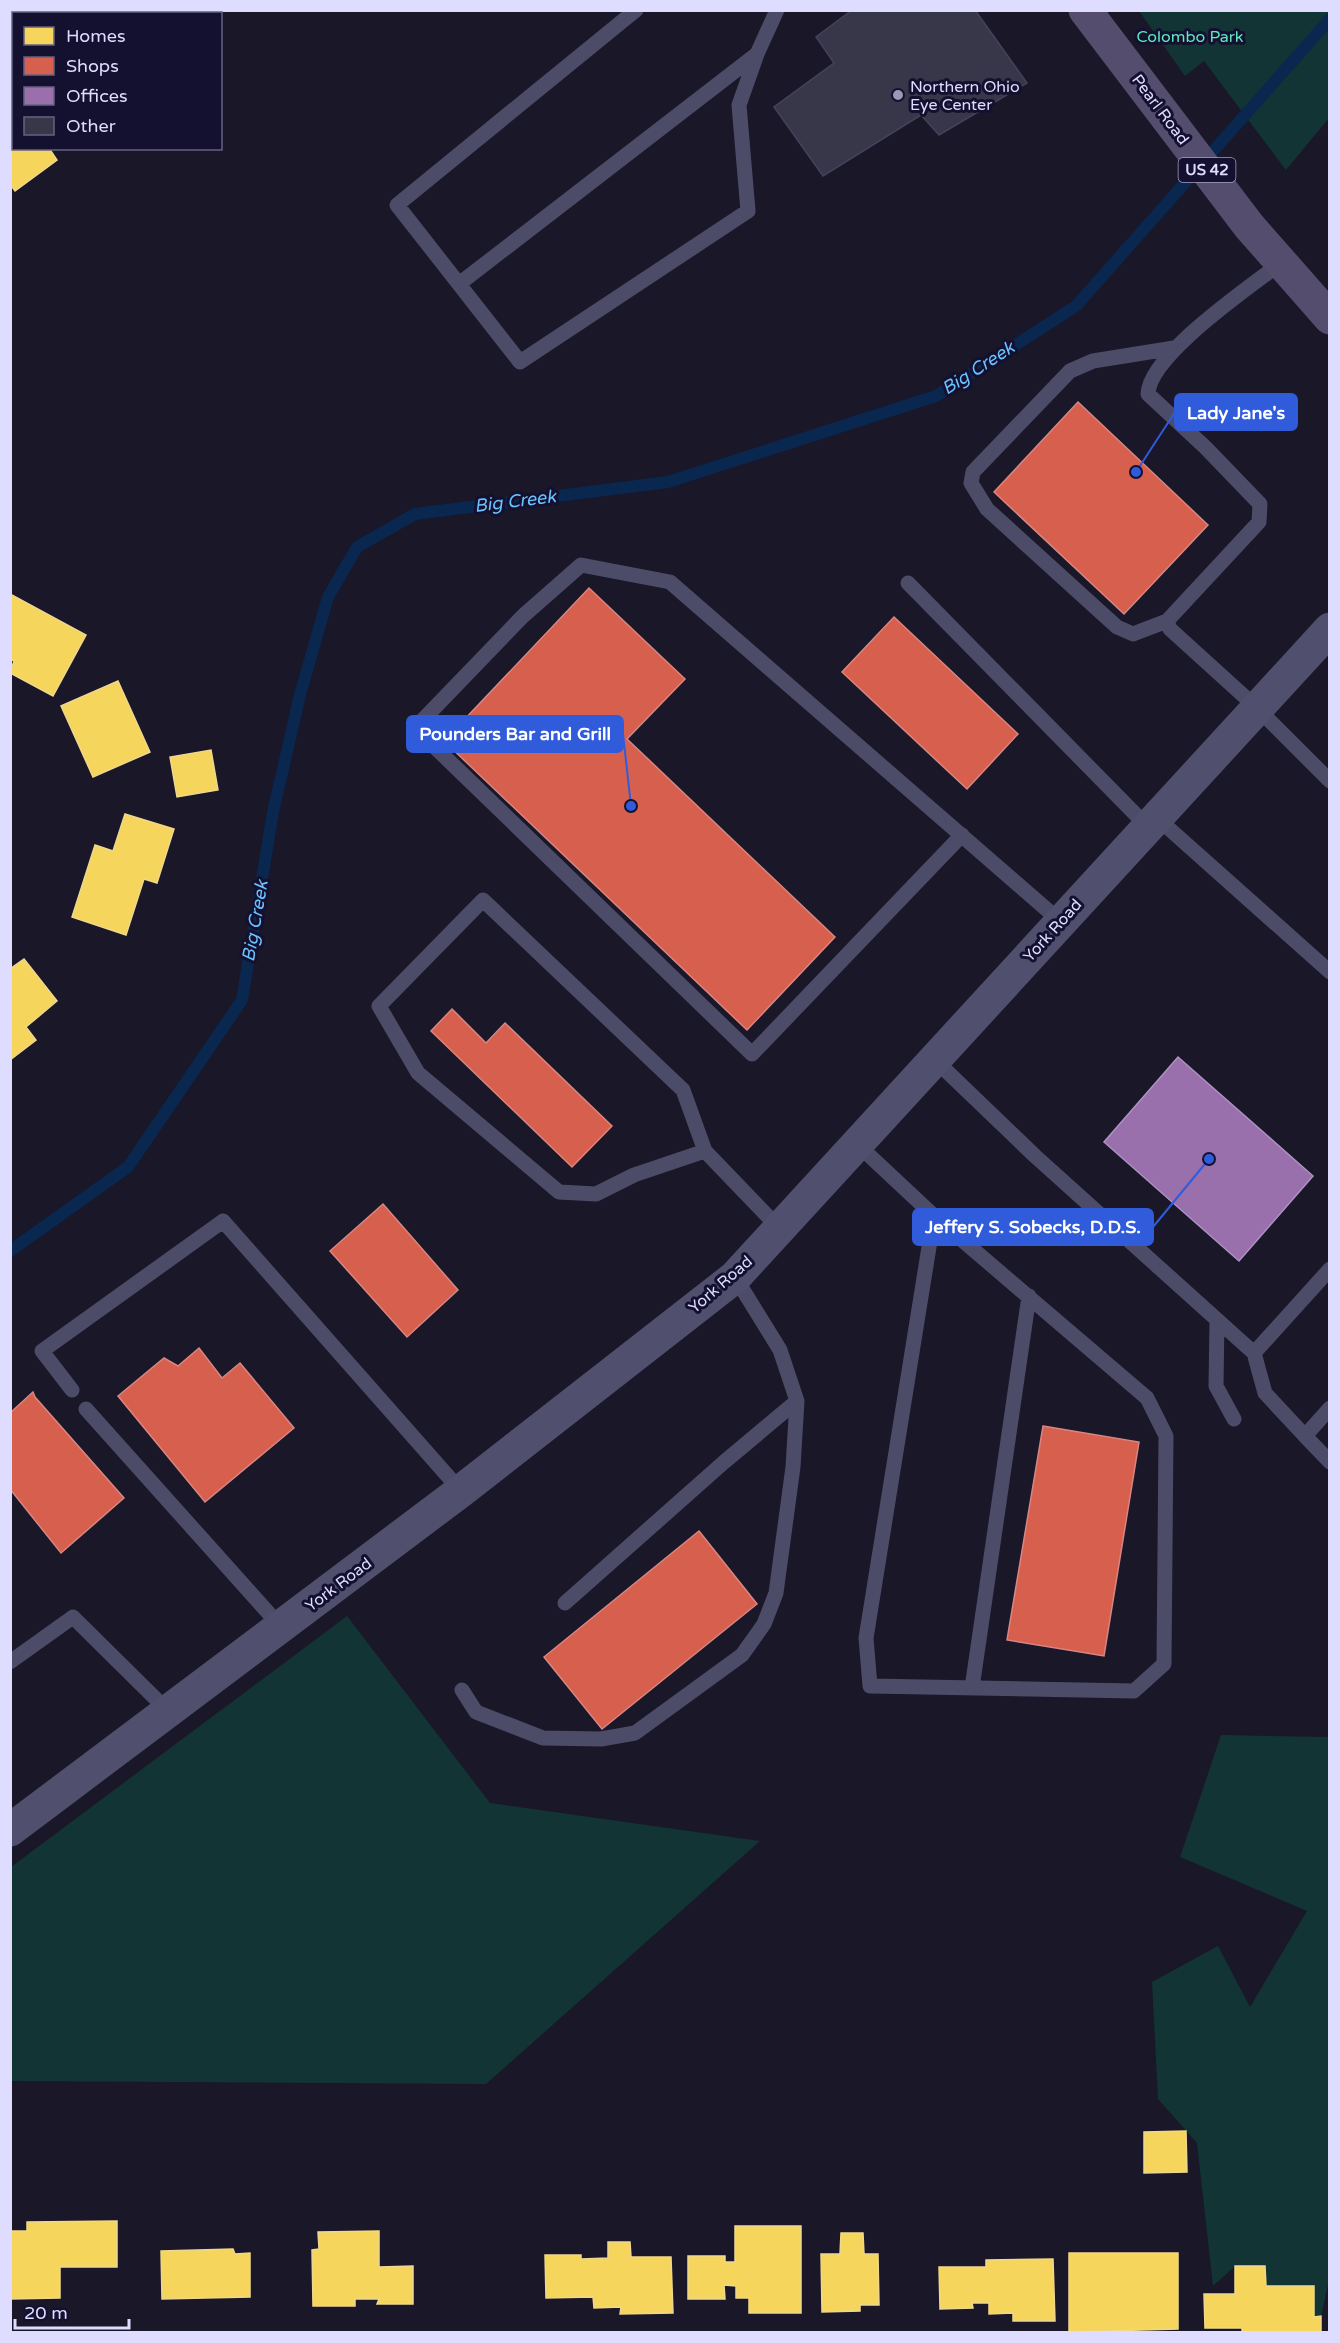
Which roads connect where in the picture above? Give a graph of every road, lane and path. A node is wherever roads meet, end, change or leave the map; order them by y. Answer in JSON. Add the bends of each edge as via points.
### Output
{"nodes":[{"id":1,"x":636,"y":10,"type":"edge"},
{"id":2,"x":777,"y":10,"type":"edge"},
{"id":3,"x":1085,"y":10,"type":"edge"},
{"id":4,"x":757,"y":54,"type":"junction"},
{"id":5,"x":1282,"y":262,"type":"junction"},
{"id":6,"x":459,"y":284,"type":"junction"},
{"id":7,"x":1329,"y":318,"type":"edge"},
{"id":8,"x":1174,"y":348,"type":"junction"},
{"id":9,"x":908,"y":583,"type":"dead end"},
{"id":10,"x":1167,"y":621,"type":"junction"},
{"id":11,"x":1329,"y":629,"type":"edge"},
{"id":12,"x":1256,"y":707,"type":"junction"},
{"id":13,"x":1329,"y":781,"type":"edge"},
{"id":14,"x":1151,"y":821,"type":"junction"},
{"id":15,"x":962,"y":835,"type":"junction"},
{"id":16,"x":1060,"y":921,"type":"junction"},
{"id":17,"x":1329,"y":972,"type":"edge"},
{"id":18,"x":934,"y":1059,"type":"junction"},
{"id":19,"x":856,"y":1143,"type":"junction"},
{"id":20,"x":705,"y":1152,"type":"junction"},
{"id":21,"x":934,"y":1216,"type":"junction"},
{"id":22,"x":779,"y":1228,"type":"junction"},
{"id":23,"x":1329,"y":1269,"type":"edge"},
{"id":24,"x":735,"y":1276,"type":"junction"},
{"id":25,"x":1029,"y":1296,"type":"junction"},
{"id":26,"x":1217,"y":1320,"type":"junction"},
{"id":27,"x":1254,"y":1353,"type":"junction"},
{"id":28,"x":72,"y":1390,"type":"dead end"},
{"id":29,"x":797,"y":1401,"type":"junction"},
{"id":30,"x":1329,"y":1408,"type":"edge"},
{"id":31,"x":86,"y":1409,"type":"dead end"},
{"id":32,"x":1234,"y":1419,"type":"dead end"},
{"id":33,"x":1305,"y":1436,"type":"junction"},
{"id":34,"x":1329,"y":1462,"type":"edge"},
{"id":35,"x":461,"y":1491,"type":"junction"},
{"id":36,"x":565,"y":1603,"type":"dead end"},
{"id":37,"x":281,"y":1627,"type":"junction"},
{"id":38,"x":10,"y":1662,"type":"edge"},
{"id":39,"x":972,"y":1688,"type":"junction"},
{"id":40,"x":462,"y":1690,"type":"dead end"},
{"id":41,"x":169,"y":1712,"type":"junction"},
{"id":42,"x":10,"y":1830,"type":"edge"}],
"edges":[{"from":1,"to":6,"type":"lane","via":[[397,205]]},
{"from":2,"to":4,"type":"lane"},
{"from":3,"to":5,"type":"main road","name":"Pearl Road","number":"US 42","via":[[1249,226]]},
{"from":4,"to":6,"type":"lane"},
{"from":4,"to":6,"type":"lane","via":[[740,105],[748,211],[520,362]]},
{"from":5,"to":7,"type":"main road","name":"Pearl Road","number":"US 42"},
{"from":5,"to":8,"type":"lane"},
{"from":8,"to":10,"type":"lane","via":[[1148,383],[1148,394],[1260,504],[1259,522]]},
{"from":8,"to":10,"type":"lane","via":[[1093,361],[1070,371],[974,472],[971,483],[987,509],[1118,627],[1133,634]]},
{"from":9,"to":14,"type":"lane"},
{"from":10,"to":12,"type":"lane","via":[[1170,629]]},
{"from":11,"to":12,"type":"main road","name":"York Road"},
{"from":12,"to":13,"type":"lane"},
{"from":12,"to":14,"type":"main road","name":"York Road"},
{"from":14,"to":16,"type":"main road","name":"York Road"},
{"from":14,"to":17,"type":"lane"},
{"from":15,"to":15,"type":"lane","via":[[670,582],[581,565],[523,616],[415,728],[752,1054]]},
{"from":15,"to":16,"type":"lane"},
{"from":16,"to":18,"type":"main road","name":"York Road"},
{"from":18,"to":19,"type":"main road","name":"York Road"},
{"from":18,"to":26,"type":"lane"},
{"from":19,"to":21,"type":"lane"},
{"from":19,"to":22,"type":"main road","name":"York Road"},
{"from":20,"to":20,"type":"lane","via":[[682,1090],[483,900],[379,1006],[418,1073],[560,1192],[596,1194],[634,1175]]},
{"from":20,"to":22,"type":"lane"},
{"from":21,"to":25,"type":"lane"},
{"from":21,"to":39,"type":"lane","via":[[866,1638],[870,1686]]},
{"from":22,"to":24,"type":"main road","name":"York Road"},
{"from":23,"to":27,"type":"lane"},
{"from":24,"to":29,"type":"lane","via":[[780,1350]]},
{"from":24,"to":35,"type":"main road","name":"York Road"},
{"from":25,"to":39,"type":"lane"},
{"from":25,"to":39,"type":"lane","via":[[1147,1398],[1166,1436],[1164,1664],[1134,1690]]},
{"from":26,"to":27,"type":"lane"},
{"from":26,"to":32,"type":"lane","via":[[1216,1386]]},
{"from":27,"to":33,"type":"lane","via":[[1265,1393]]},
{"from":28,"to":35,"type":"lane","via":[[42,1351],[223,1221]]},
{"from":29,"to":36,"type":"lane"},
{"from":29,"to":40,"type":"lane","via":[[793,1467],[776,1593],[764,1624],[742,1655],[635,1733],[601,1739],[543,1738],[476,1712]]},
{"from":30,"to":33,"type":"lane"},
{"from":31,"to":37,"type":"lane"},
{"from":33,"to":34,"type":"lane"},
{"from":35,"to":37,"type":"main road","name":"York Road"},
{"from":37,"to":41,"type":"main road","name":"York Road"},
{"from":38,"to":41,"type":"lane","via":[[73,1617]]},
{"from":41,"to":42,"type":"main road","name":"York Road"}]}
